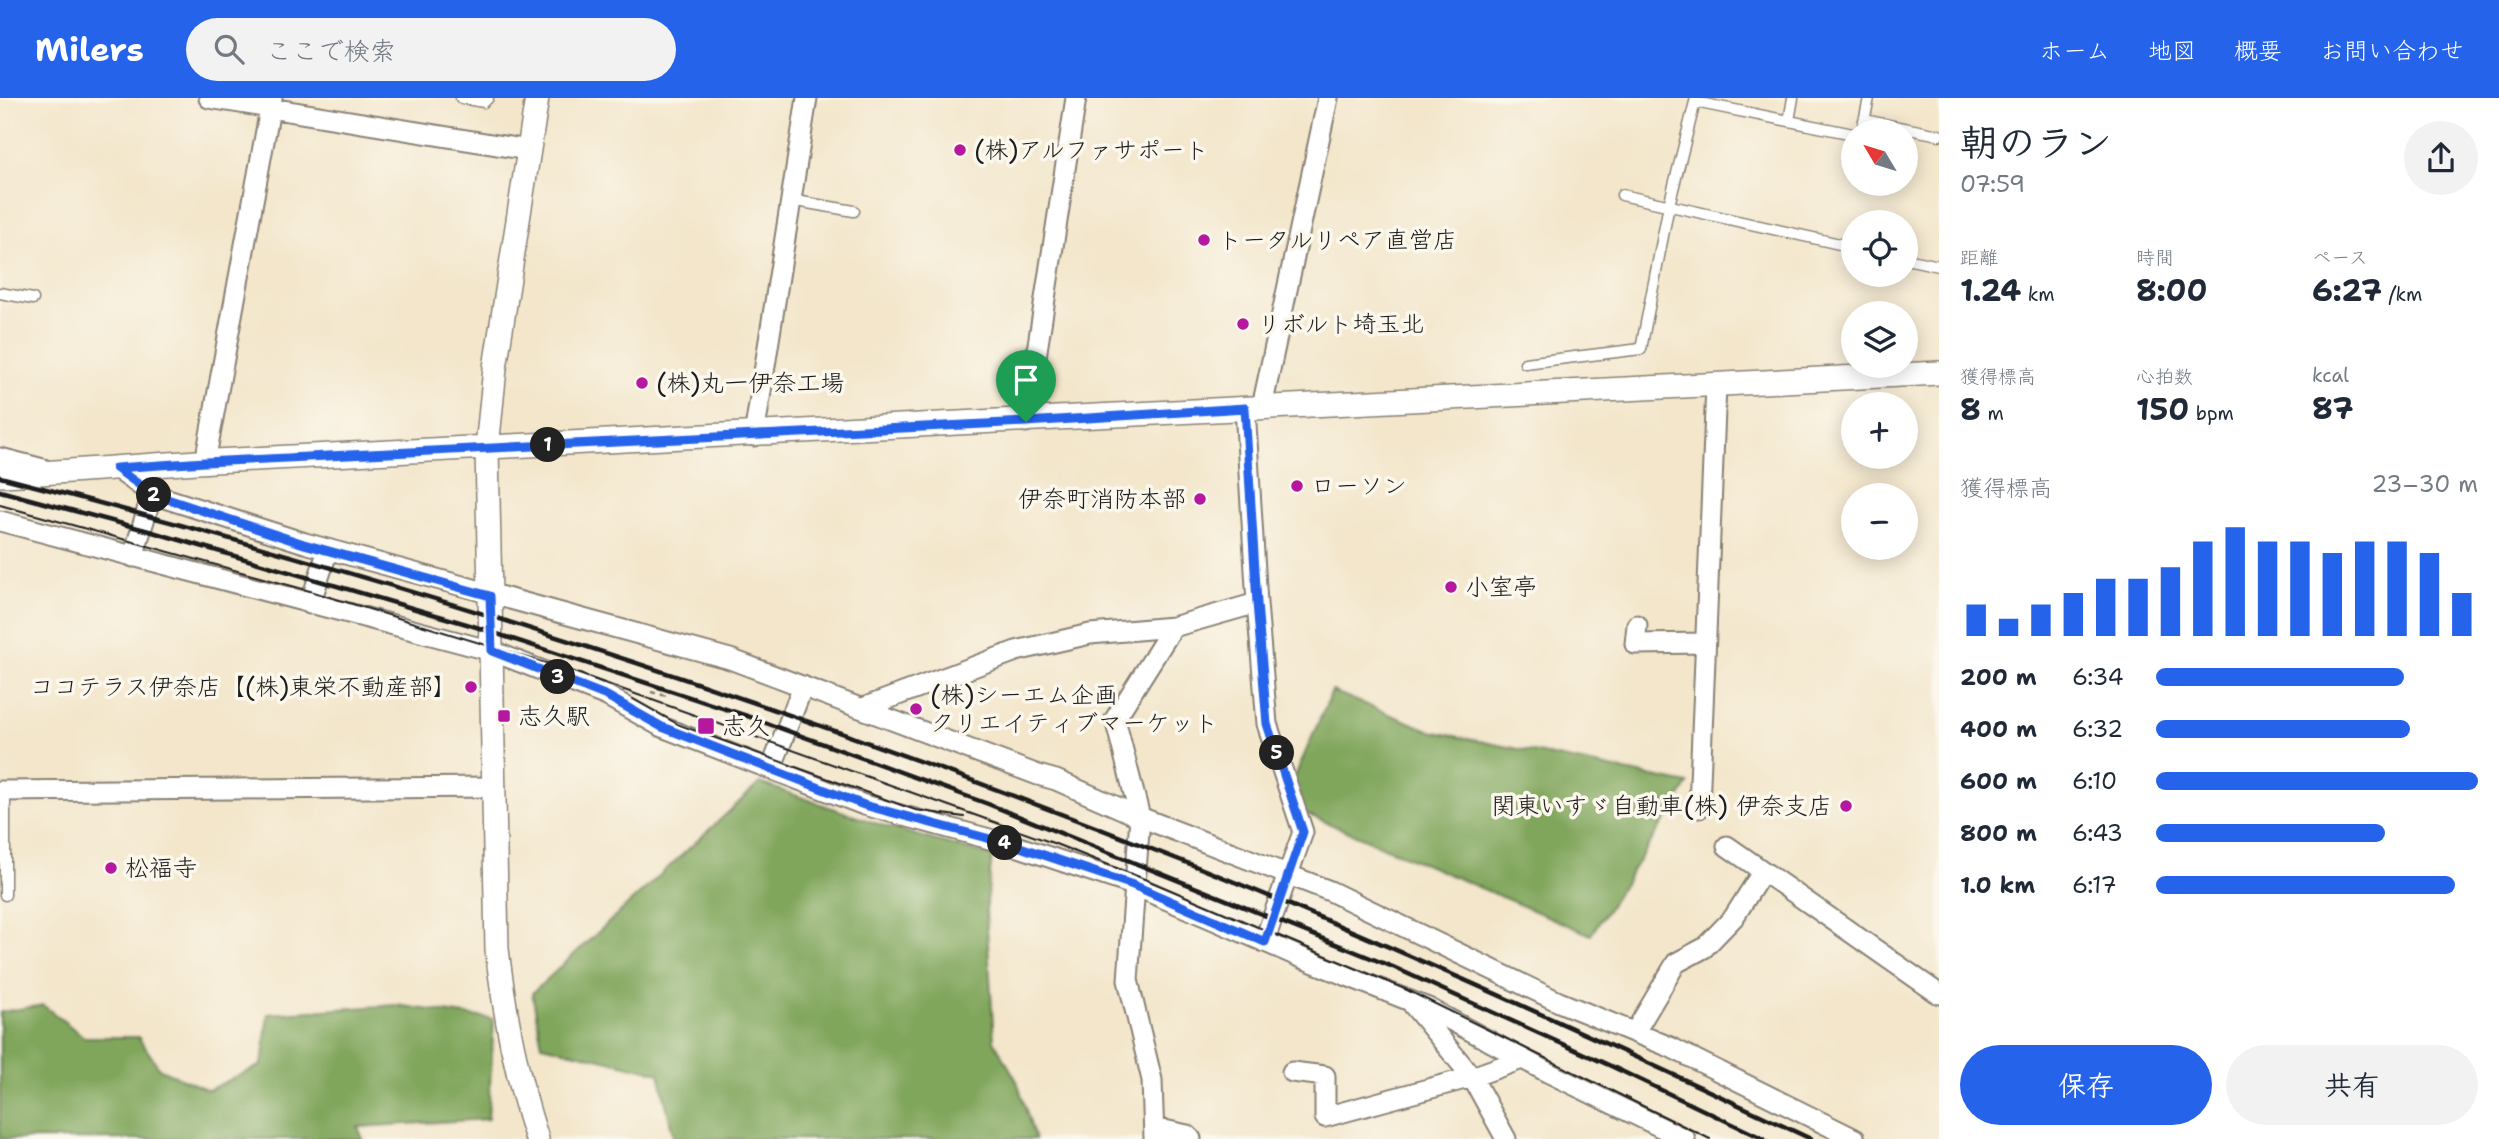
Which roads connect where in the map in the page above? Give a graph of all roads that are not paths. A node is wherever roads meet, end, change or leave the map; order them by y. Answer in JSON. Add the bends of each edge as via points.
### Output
{"nodes":[{"id":1,"x":209,"y":98,"type":"edge"},
{"id":2,"x":461,"y":98,"type":"edge"},
{"id":3,"x":488,"y":98,"type":"edge"},
{"id":4,"x":537,"y":98,"type":"edge"},
{"id":5,"x":807,"y":98,"type":"edge"},
{"id":6,"x":1076,"y":98,"type":"edge"},
{"id":7,"x":1328,"y":98,"type":"edge"},
{"id":8,"x":1793,"y":98,"type":"edge"},
{"id":9,"x":1869,"y":98,"type":"edge"},
{"id":10,"x":1696,"y":100,"type":"edge"},
{"id":11,"x":271,"y":103,"type":"edge"},
{"id":12,"x":1864,"y":119,"type":"edge"},
{"id":13,"x":1789,"y":121,"type":"junction"},
{"id":14,"x":1918,"y":131,"type":"edge"},
{"id":15,"x":1841,"y":132,"type":"edge"},
{"id":16,"x":1939,"y":135,"type":"edge"},
{"id":17,"x":528,"y":150,"type":"junction"},
{"id":18,"x":1622,"y":195,"type":"dead end"},
{"id":19,"x":790,"y":200,"type":"junction"},
{"id":20,"x":1669,"y":205,"type":"junction"},
{"id":21,"x":853,"y":211,"type":"dead end"},
{"id":22,"x":1841,"y":244,"type":"edge"},
{"id":23,"x":1918,"y":262,"type":"edge"},
{"id":24,"x":1939,"y":266,"type":"edge"},
{"id":25,"x":0,"y":293,"type":"edge"},
{"id":26,"x":33,"y":299,"type":"dead end"},
{"id":27,"x":1525,"y":363,"type":"dead end"},
{"id":28,"x":1939,"y":373,"type":"edge"},
{"id":29,"x":1716,"y":385,"type":"junction"},
{"id":30,"x":1254,"y":408,"type":"junction"},
{"id":31,"x":1026,"y":422,"type":"junction"},
{"id":32,"x":754,"y":436,"type":"junction"},
{"id":33,"x":487,"y":448,"type":"junction"},
{"id":34,"x":0,"y":458,"type":"edge"},
{"id":35,"x":205,"y":462,"type":"junction"},
{"id":36,"x":116,"y":468,"type":"junction"},
{"id":37,"x":57,"y":472,"type":"junction"},
{"id":38,"x":0,"y":475,"type":"edge"},
{"id":39,"x":152,"y":494,"type":"junction"},
{"id":40,"x":0,"y":521,"type":"edge"},
{"id":41,"x":328,"y":550,"type":"junction"},
{"id":42,"x":133,"y":557,"type":"junction"},
{"id":43,"x":490,"y":596,"type":"junction"},
{"id":44,"x":1257,"y":603,"type":"junction"},
{"id":45,"x":310,"y":604,"type":"junction"},
{"id":46,"x":1637,"y":625,"type":"dead end"},
{"id":47,"x":1173,"y":627,"type":"junction"},
{"id":48,"x":1705,"y":643,"type":"junction"},
{"id":49,"x":492,"y":651,"type":"junction"},
{"id":50,"x":803,"y":686,"type":"junction"},
{"id":51,"x":863,"y":708,"type":"junction"},
{"id":52,"x":771,"y":769,"type":"junction"},
{"id":53,"x":495,"y":787,"type":"junction"},
{"id":54,"x":3,"y":791,"type":"edge"},
{"id":55,"x":1699,"y":808,"type":"dead end"},
{"id":56,"x":1140,"y":817,"type":"junction"},
{"id":57,"x":1727,"y":846,"type":"dead end"},
{"id":58,"x":1763,"y":871,"type":"junction"},
{"id":59,"x":1289,"y":874,"type":"junction"},
{"id":60,"x":1133,"y":885,"type":"junction"},
{"id":61,"x":5,"y":895,"type":"dead end"},
{"id":62,"x":1265,"y":942,"type":"junction"},
{"id":63,"x":1939,"y":994,"type":"edge"},
{"id":64,"x":1410,"y":1001,"type":"junction"},
{"id":65,"x":1635,"y":1032,"type":"junction"},
{"id":66,"x":1522,"y":1059,"type":"junction"},
{"id":67,"x":1292,"y":1072,"type":"dead end"},
{"id":68,"x":1472,"y":1077,"type":"junction"},
{"id":69,"x":1155,"y":1134,"type":"edge"},
{"id":70,"x":537,"y":1139,"type":"edge"},
{"id":71,"x":1191,"y":1139,"type":"edge"},
{"id":72,"x":1506,"y":1139,"type":"edge"},
{"id":73,"x":1685,"y":1139,"type":"edge"},
{"id":74,"x":1855,"y":1139,"type":"edge"}],
"edges":[{"from":1,"to":11,"type":"street"},
{"from":2,"to":3,"type":"lane","via":[[484,102]]},
{"from":4,"to":17,"type":"street"},
{"from":5,"to":19,"type":"street"},
{"from":6,"to":31,"type":"street"},
{"from":7,"to":30,"type":"street"},
{"from":8,"to":13,"type":"lane"},
{"from":9,"to":12,"type":"lane"},
{"from":10,"to":13,"type":"lane"},
{"from":10,"to":20,"type":"lane"},
{"from":11,"to":17,"type":"street"},
{"from":11,"to":35,"type":"street"},
{"from":13,"to":15,"type":"lane"},
{"from":14,"to":16,"type":"lane"},
{"from":17,"to":33,"type":"street"},
{"from":18,"to":20,"type":"lane"},
{"from":19,"to":21,"type":"lane"},
{"from":19,"to":32,"type":"street"},
{"from":20,"to":22,"type":"lane"},
{"from":20,"to":27,"type":"lane","via":[[1641,349]]},
{"from":23,"to":24,"type":"lane"},
{"from":25,"to":26,"type":"lane"},
{"from":28,"to":29,"type":"street"},
{"from":29,"to":30,"type":"street"},
{"from":29,"to":48,"type":"street"},
{"from":30,"to":31,"type":"street"},
{"from":30,"to":44,"type":"street"},
{"from":31,"to":32,"type":"street"},
{"from":32,"to":33,"type":"street"},
{"from":33,"to":35,"type":"street"},
{"from":33,"to":43,"type":"street"},
{"from":34,"to":37,"type":"street"},
{"from":35,"to":36,"type":"street"},
{"from":36,"to":37,"type":"street"},
{"from":36,"to":39,"type":"street"},
{"from":37,"to":38,"type":"street"},
{"from":39,"to":41,"type":"street"},
{"from":39,"to":42,"type":"street"},
{"from":40,"to":42,"type":"street"},
{"from":41,"to":43,"type":"street"},
{"from":41,"to":45,"type":"street"},
{"from":42,"to":45,"type":"street"},
{"from":43,"to":49,"type":"street"},
{"from":43,"to":50,"type":"street","via":[[730,659]]},
{"from":44,"to":47,"type":"street"},
{"from":44,"to":59,"type":"street","via":[[1267,724],[1303,832]]},
{"from":45,"to":49,"type":"street"},
{"from":46,"to":48,"type":"street","via":[[1635,644]]},
{"from":47,"to":51,"type":"street","via":[[1090,634],[1016,651]]},
{"from":47,"to":56,"type":"street","via":[[1115,719]]},
{"from":48,"to":55,"type":"street"},
{"from":49,"to":52,"type":"street","via":[[607,696],[662,727]]},
{"from":49,"to":53,"type":"street"},
{"from":50,"to":51,"type":"street"},
{"from":50,"to":52,"type":"street"},
{"from":51,"to":56,"type":"street","via":[[1056,780]]},
{"from":52,"to":60,"type":"street","via":[[864,805],[1020,847]]},
{"from":53,"to":54,"type":"street"},
{"from":53,"to":70,"type":"street","via":[[497,949],[504,1012]]},
{"from":54,"to":61,"type":"lane"},
{"from":56,"to":59,"type":"street"},
{"from":56,"to":60,"type":"street"},
{"from":57,"to":58,"type":"street"},
{"from":58,"to":63,"type":"street"},
{"from":58,"to":65,"type":"street","via":[[1734,917],[1712,940],[1675,962]]},
{"from":59,"to":62,"type":"street"},
{"from":59,"to":65,"type":"street","via":[[1559,1002]]},
{"from":60,"to":62,"type":"street"},
{"from":60,"to":69,"type":"street","via":[[1128,980],[1152,1080]]},
{"from":62,"to":64,"type":"street"},
{"from":64,"to":66,"type":"street"},
{"from":64,"to":68,"type":"street"},
{"from":65,"to":74,"type":"street"},
{"from":66,"to":68,"type":"street"},
{"from":66,"to":73,"type":"street"},
{"from":67,"to":68,"type":"street","via":[[1325,1076],[1325,1117]]},
{"from":68,"to":72,"type":"street"},
{"from":69,"to":71,"type":"street"}]}
